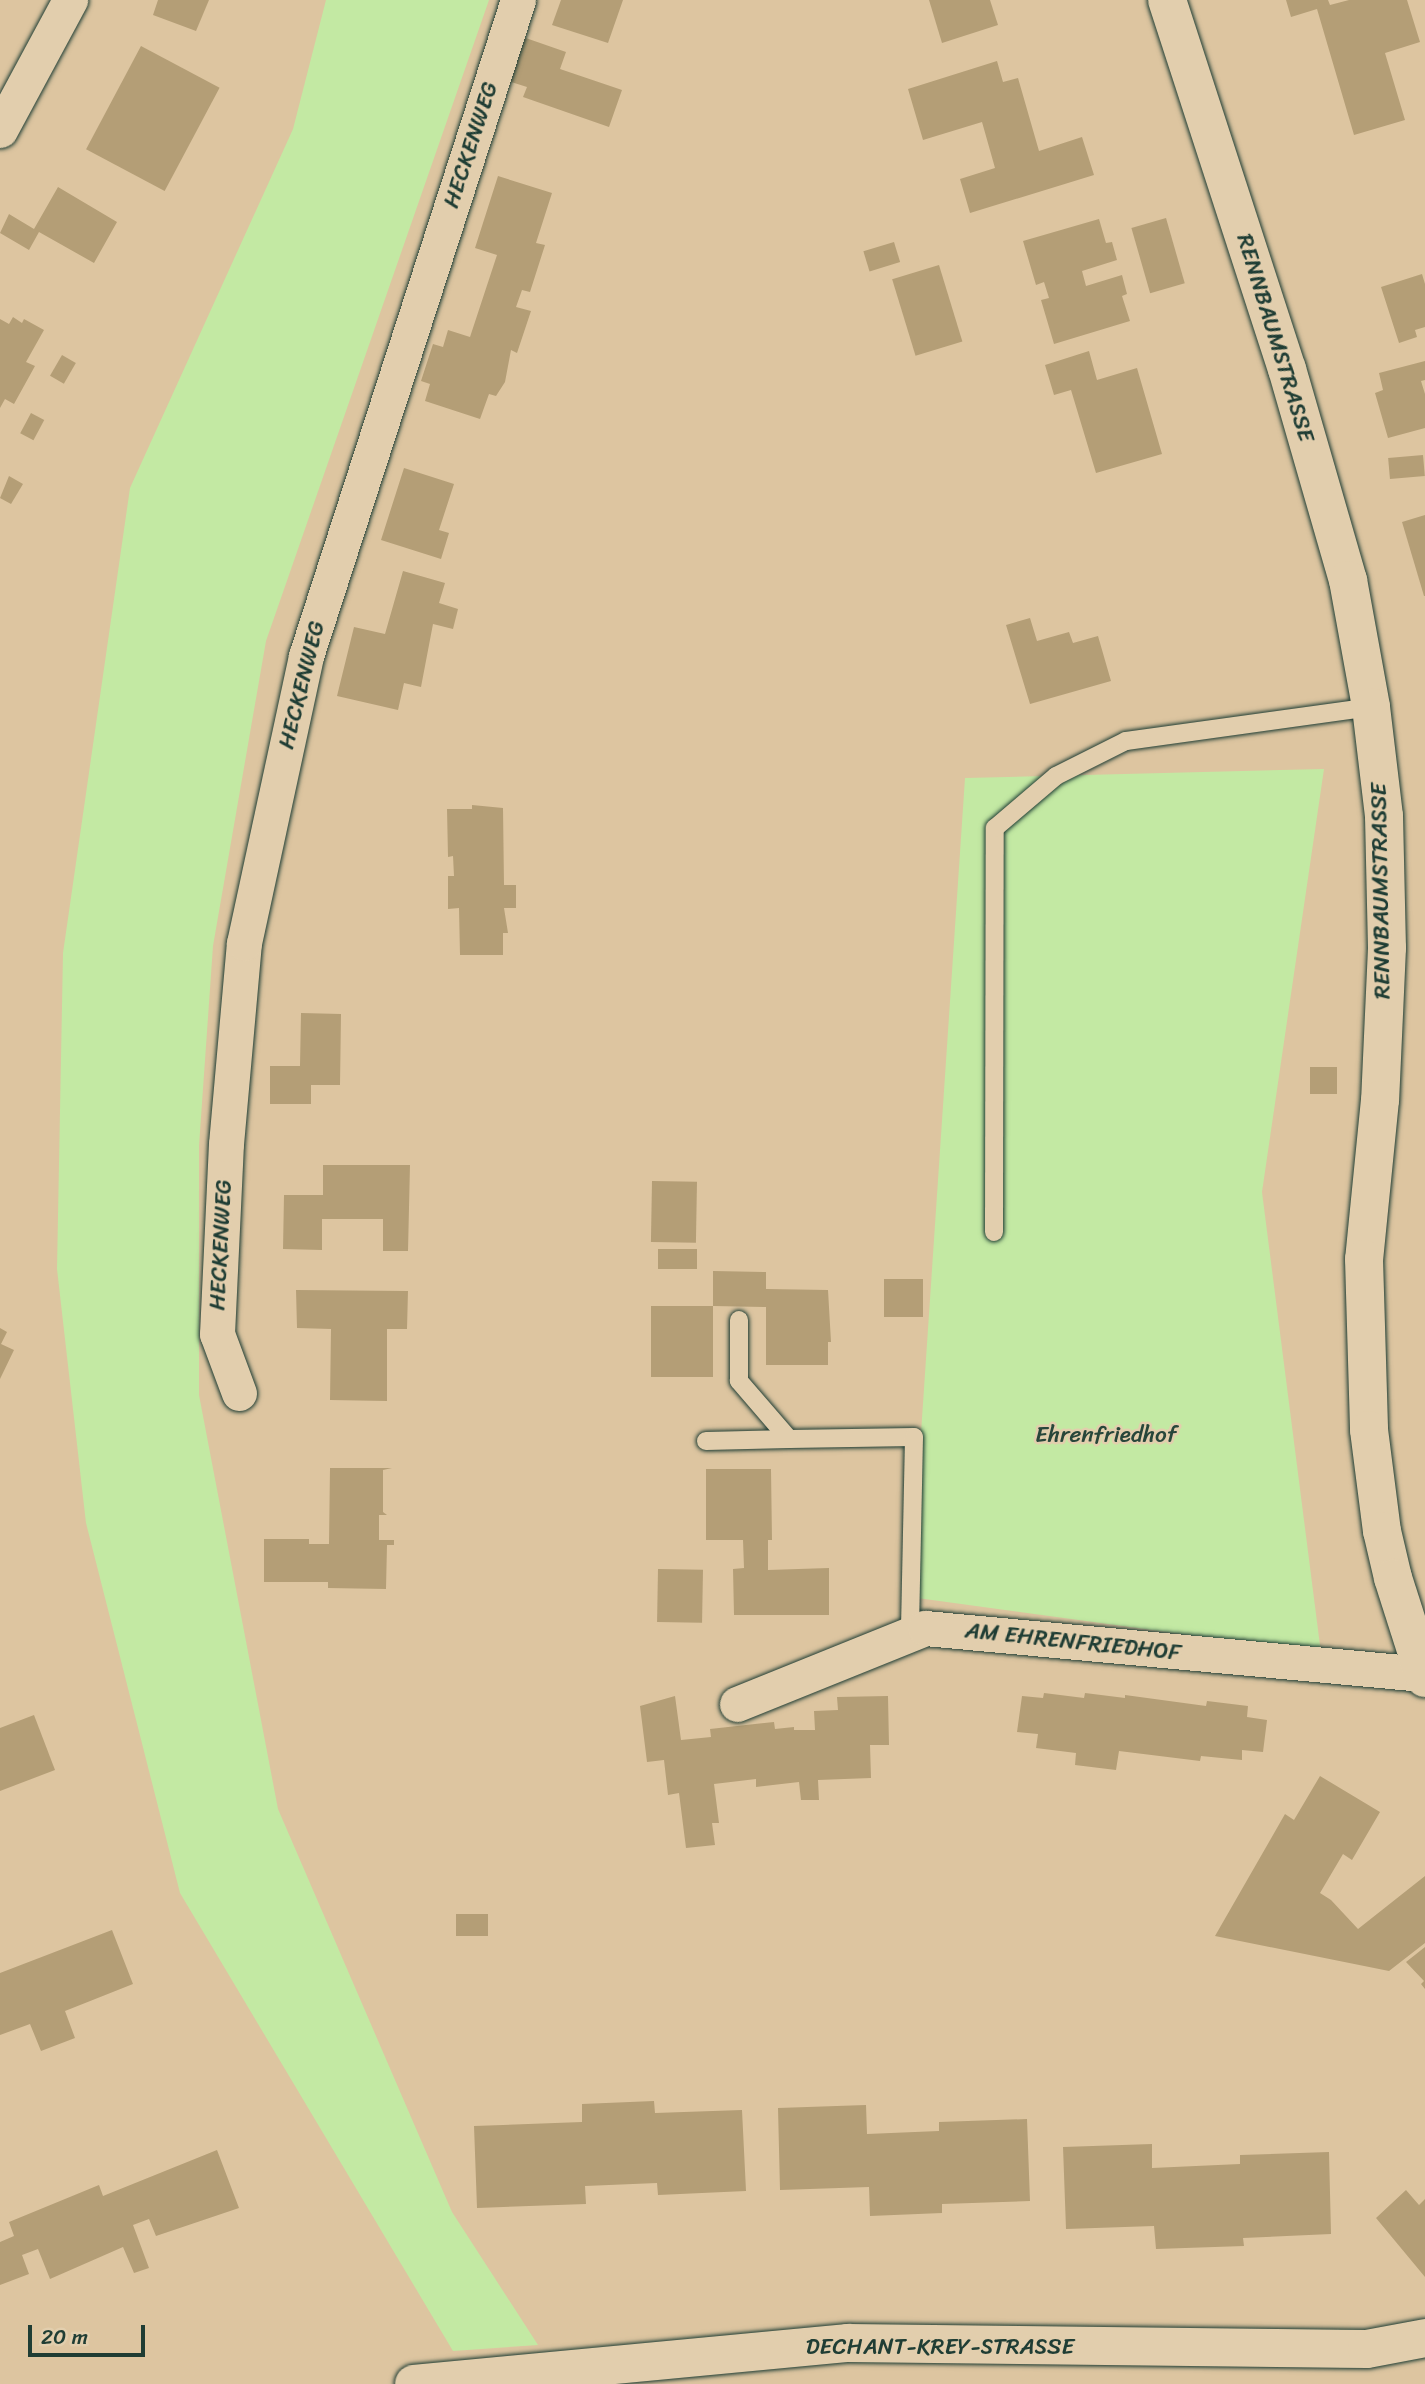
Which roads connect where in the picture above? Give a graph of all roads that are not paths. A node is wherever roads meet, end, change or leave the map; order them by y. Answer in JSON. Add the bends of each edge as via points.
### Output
{"nodes":[{"id":1,"x":70,"y":0,"type":"edge"},
{"id":2,"x":518,"y":0,"type":"edge"},
{"id":3,"x":1167,"y":0,"type":"edge"},
{"id":4,"x":0,"y":130,"type":"edge"},
{"id":5,"x":1371,"y":707,"type":"junction"},
{"id":6,"x":994,"y":1232,"type":"dead end"},
{"id":7,"x":739,"y":1320,"type":"dead end"},
{"id":8,"x":239,"y":1393,"type":"dead end"},
{"id":9,"x":789,"y":1439,"type":"junction"},
{"id":10,"x":706,"y":1441,"type":"dead end"},
{"id":11,"x":910,"y":1634,"type":"junction"},
{"id":12,"x":1424,"y":1676,"type":"edge"},
{"id":13,"x":737,"y":1704,"type":"dead end"},
{"id":14,"x":1425,"y":2338,"type":"edge"},
{"id":15,"x":414,"y":2384,"type":"edge"}],
"edges":[{"from":1,"to":4,"type":"street"},
{"from":2,"to":8,"type":"street","name":"HECKENWEG","via":[[306,656],[244,943],[226,1144],[217,1334]]},
{"from":3,"to":5,"type":"main road","name":"RENNBAUMSTRASSE","via":[[1287,369],[1348,580]]},
{"from":5,"to":6,"type":"lane","via":[[1126,741],[1056,776],[995,828]]},
{"from":5,"to":12,"type":"main road","name":"RENNBAUMSTRASSE","via":[[1384,816],[1387,948],[1380,1100],[1364,1259],[1369,1430],[1387,1555]]},
{"from":7,"to":9,"type":"lane","via":[[738,1381]]},
{"from":9,"to":10,"type":"lane"},
{"from":9,"to":11,"type":"lane","via":[[915,1437]]},
{"from":11,"to":12,"type":"street","name":"AM EHRENFRIEDHOF","via":[[925,1628]]},
{"from":11,"to":13,"type":"street","name":"AM EHRENFRIEDHOF"},
{"from":14,"to":15,"type":"main road","name":"DECHANT-KREY-STRASSE","via":[[1367,2349],[848,2343]]}]}
